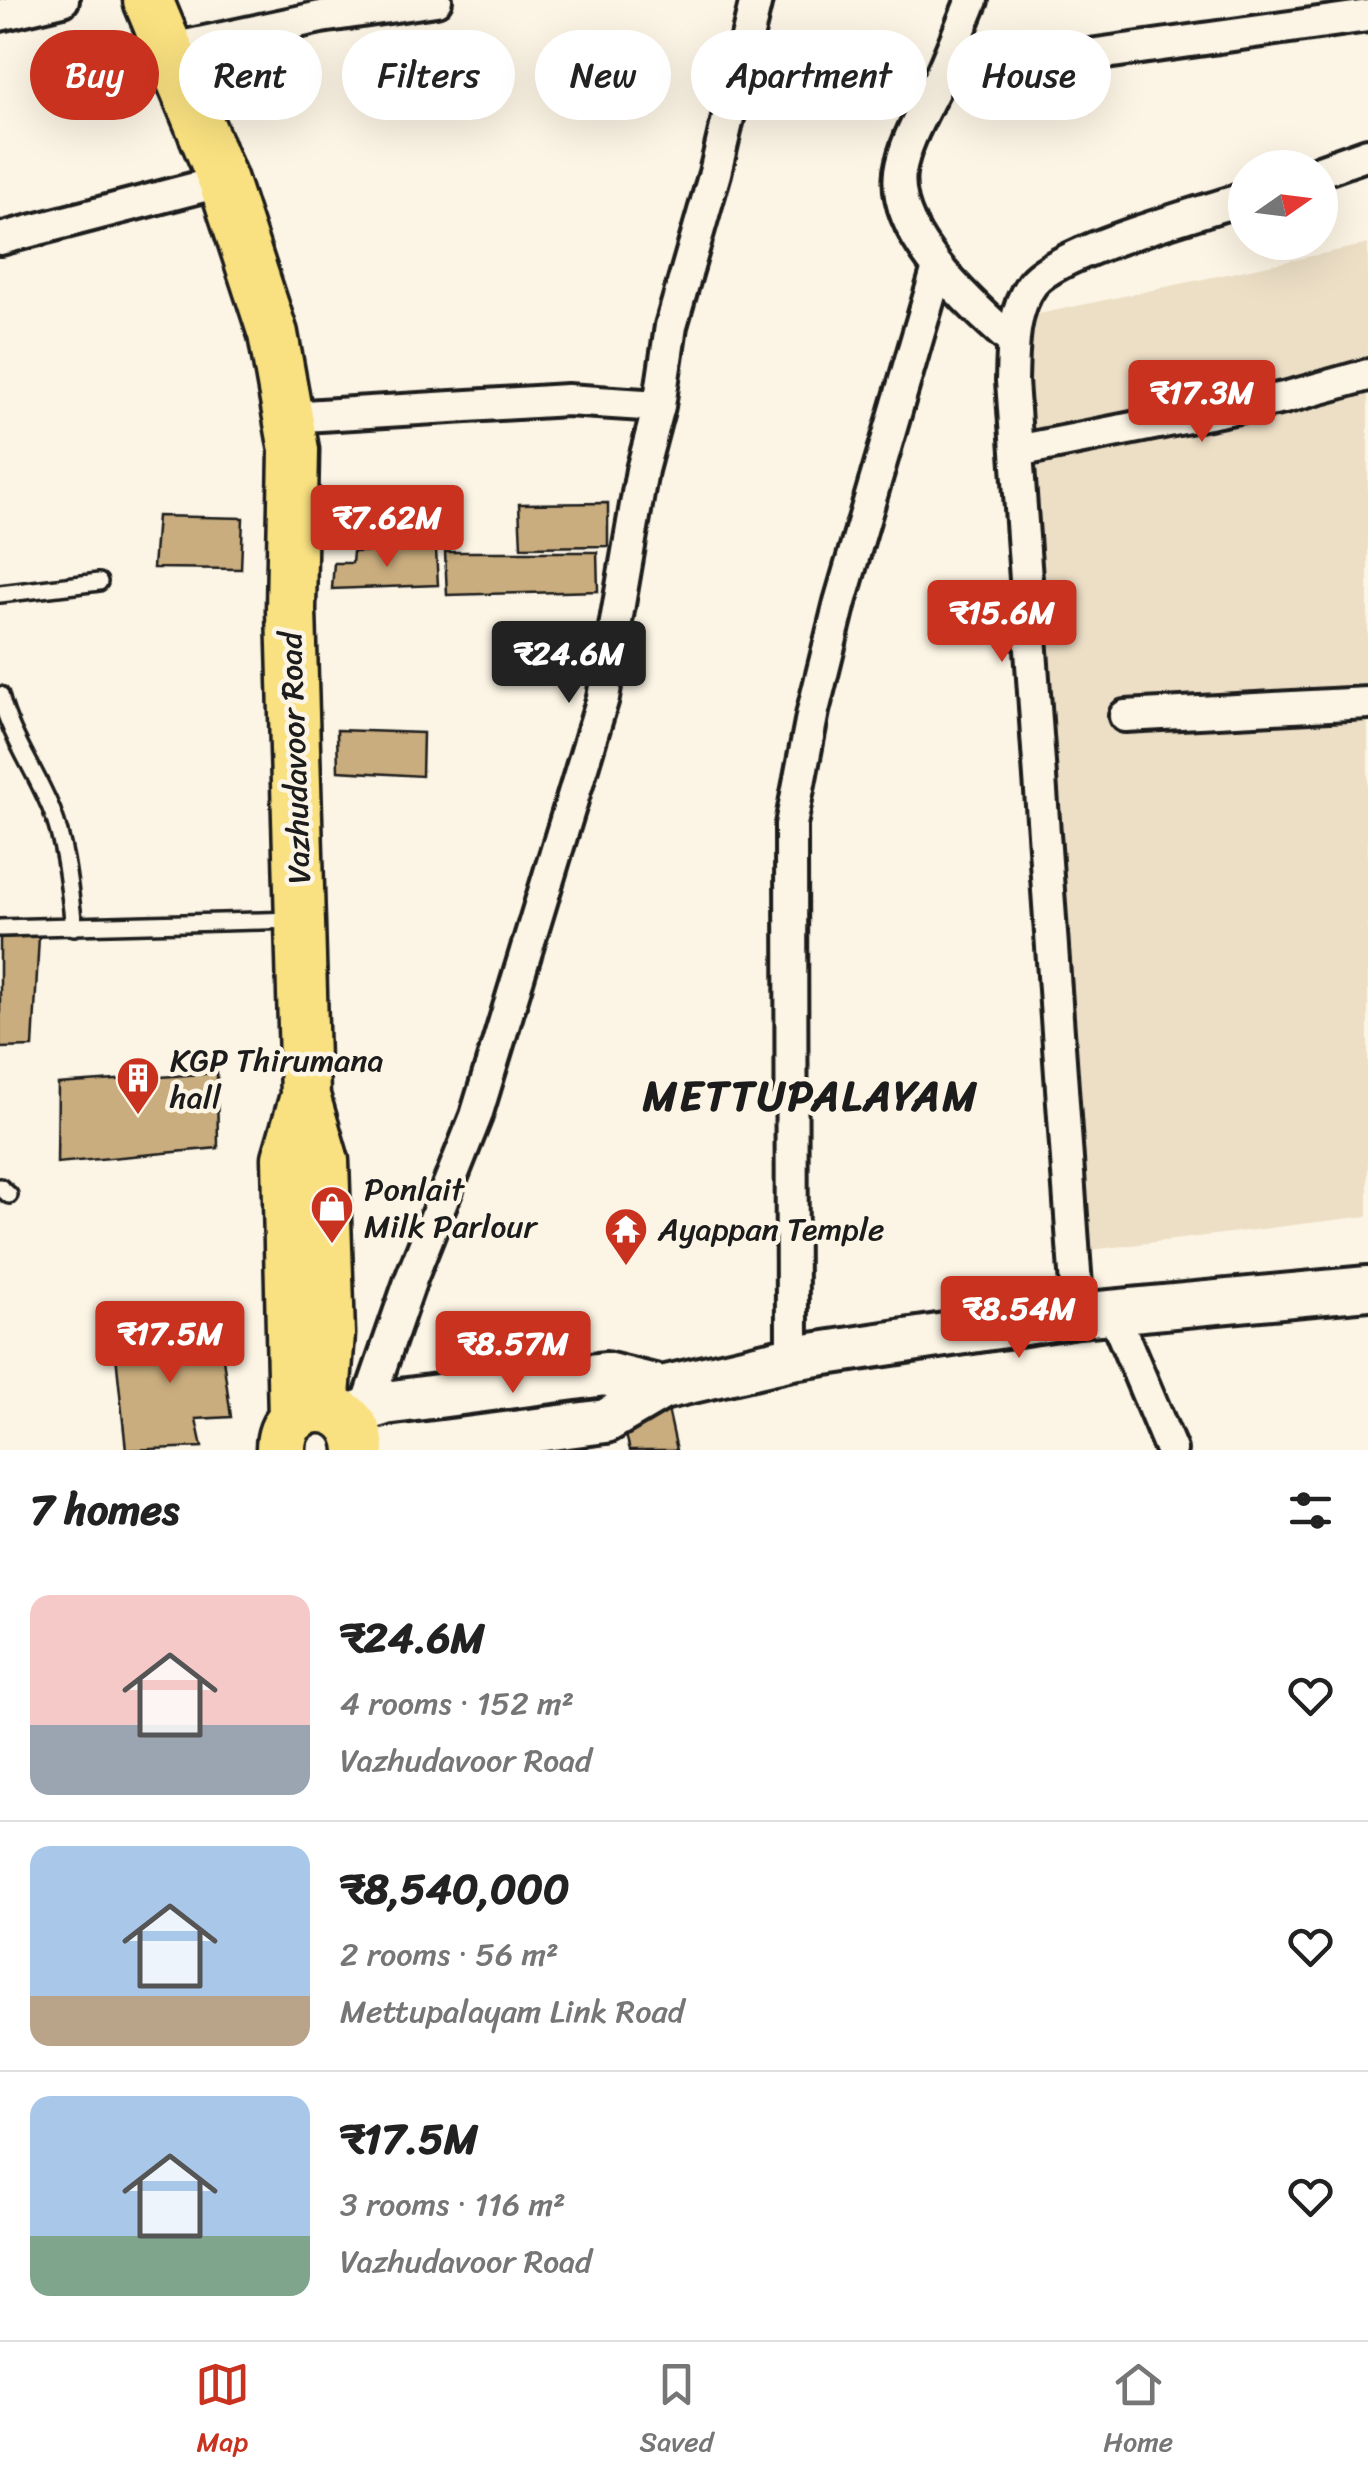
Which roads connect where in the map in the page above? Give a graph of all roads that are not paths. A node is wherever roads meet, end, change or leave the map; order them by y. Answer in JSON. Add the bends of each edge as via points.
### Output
{"nodes":[{"id":1,"x":63,"y":0,"type":"edge"},
{"id":2,"x":148,"y":0,"type":"edge"},
{"id":3,"x":436,"y":0,"type":"edge"},
{"id":4,"x":756,"y":0,"type":"edge"},
{"id":5,"x":972,"y":0,"type":"edge"},
{"id":6,"x":0,"y":14,"type":"edge"},
{"id":7,"x":1368,"y":16,"type":"edge"},
{"id":8,"x":166,"y":50,"type":"junction"},
{"id":9,"x":940,"y":76,"type":"junction"},
{"id":10,"x":1368,"y":154,"type":"edge"},
{"id":11,"x":1338,"y":165,"type":"edge"},
{"id":12,"x":223,"y":181,"type":"junction"},
{"id":13,"x":1228,"y":204,"type":"edge"},
{"id":14,"x":0,"y":240,"type":"edge"},
{"id":15,"x":938,"y":267,"type":"junction"},
{"id":16,"x":1013,"y":342,"type":"junction"},
{"id":17,"x":1368,"y":375,"type":"edge"},
{"id":18,"x":659,"y":406,"type":"junction"},
{"id":19,"x":288,"y":416,"type":"junction"},
{"id":20,"x":1017,"y":451,"type":"junction"},
{"id":21,"x":99,"y":582,"type":"dead end"},
{"id":22,"x":0,"y":594,"type":"edge"},
{"id":23,"x":0,"y":695,"type":"edge"},
{"id":24,"x":1368,"y":703,"type":"edge"},
{"id":25,"x":1125,"y":716,"type":"dead end"},
{"id":26,"x":300,"y":920,"type":"junction"},
{"id":27,"x":74,"y":927,"type":"junction"},
{"id":28,"x":0,"y":928,"type":"edge"},
{"id":29,"x":1368,"y":1288,"type":"edge"},
{"id":30,"x":1095,"y":1314,"type":"junction"},
{"id":31,"x":792,"y":1358,"type":"junction"},
{"id":32,"x":662,"y":1388,"type":"junction"},
{"id":33,"x":328,"y":1425,"type":"edge"},
{"id":34,"x":536,"y":1439,"type":"edge"},
{"id":35,"x":1161,"y":1447,"type":"edge"},
{"id":36,"x":380,"y":1450,"type":"edge"}],
"edges":[{"from":1,"to":6,"type":"street"},
{"from":2,"to":8,"type":"main road","name":"Vazhudavoor Road"},
{"from":3,"to":8,"type":"street"},
{"from":4,"to":18,"type":"street","via":[[671,326]]},
{"from":5,"to":9,"type":"street"},
{"from":7,"to":9,"type":"street"},
{"from":8,"to":12,"type":"main road","name":"Vazhudavoor Road"},
{"from":9,"to":15,"type":"street","via":[[900,175],[905,208]]},
{"from":10,"to":11,"type":"street"},
{"from":12,"to":14,"type":"street"},
{"from":12,"to":19,"type":"main road","name":"Vazhudavoor Road","via":[[273,334]]},
{"from":13,"to":16,"type":"street","via":[[1050,269],[1033,282]]},
{"from":15,"to":16,"type":"street"},
{"from":15,"to":31,"type":"street","via":[[840,602],[792,825]]},
{"from":16,"to":20,"type":"street"},
{"from":17,"to":20,"type":"street"},
{"from":18,"to":19,"type":"street","via":[[567,400]]},
{"from":18,"to":33,"type":"street","via":[[604,698],[476,1116],[411,1279]]},
{"from":19,"to":26,"type":"main road","name":"Vazhudavoor Road","via":[[294,450],[291,610]]},
{"from":20,"to":30,"type":"street"},
{"from":21,"to":22,"type":"lane"},
{"from":23,"to":27,"type":"lane","via":[[53,813]]},
{"from":24,"to":25,"type":"street"},
{"from":26,"to":27,"type":"lane"},
{"from":26,"to":33,"type":"main road","name":"Vazhudavoor Road","via":[[305,1096],[286,1158]]},
{"from":27,"to":28,"type":"lane"},
{"from":29,"to":30,"type":"street"},
{"from":30,"to":31,"type":"street"},
{"from":30,"to":35,"type":"street"},
{"from":31,"to":32,"type":"street"},
{"from":32,"to":33,"type":"street","via":[[605,1374],[384,1403]]},
{"from":32,"to":34,"type":"street","via":[[606,1421]]},
{"from":34,"to":36,"type":"street"}]}
